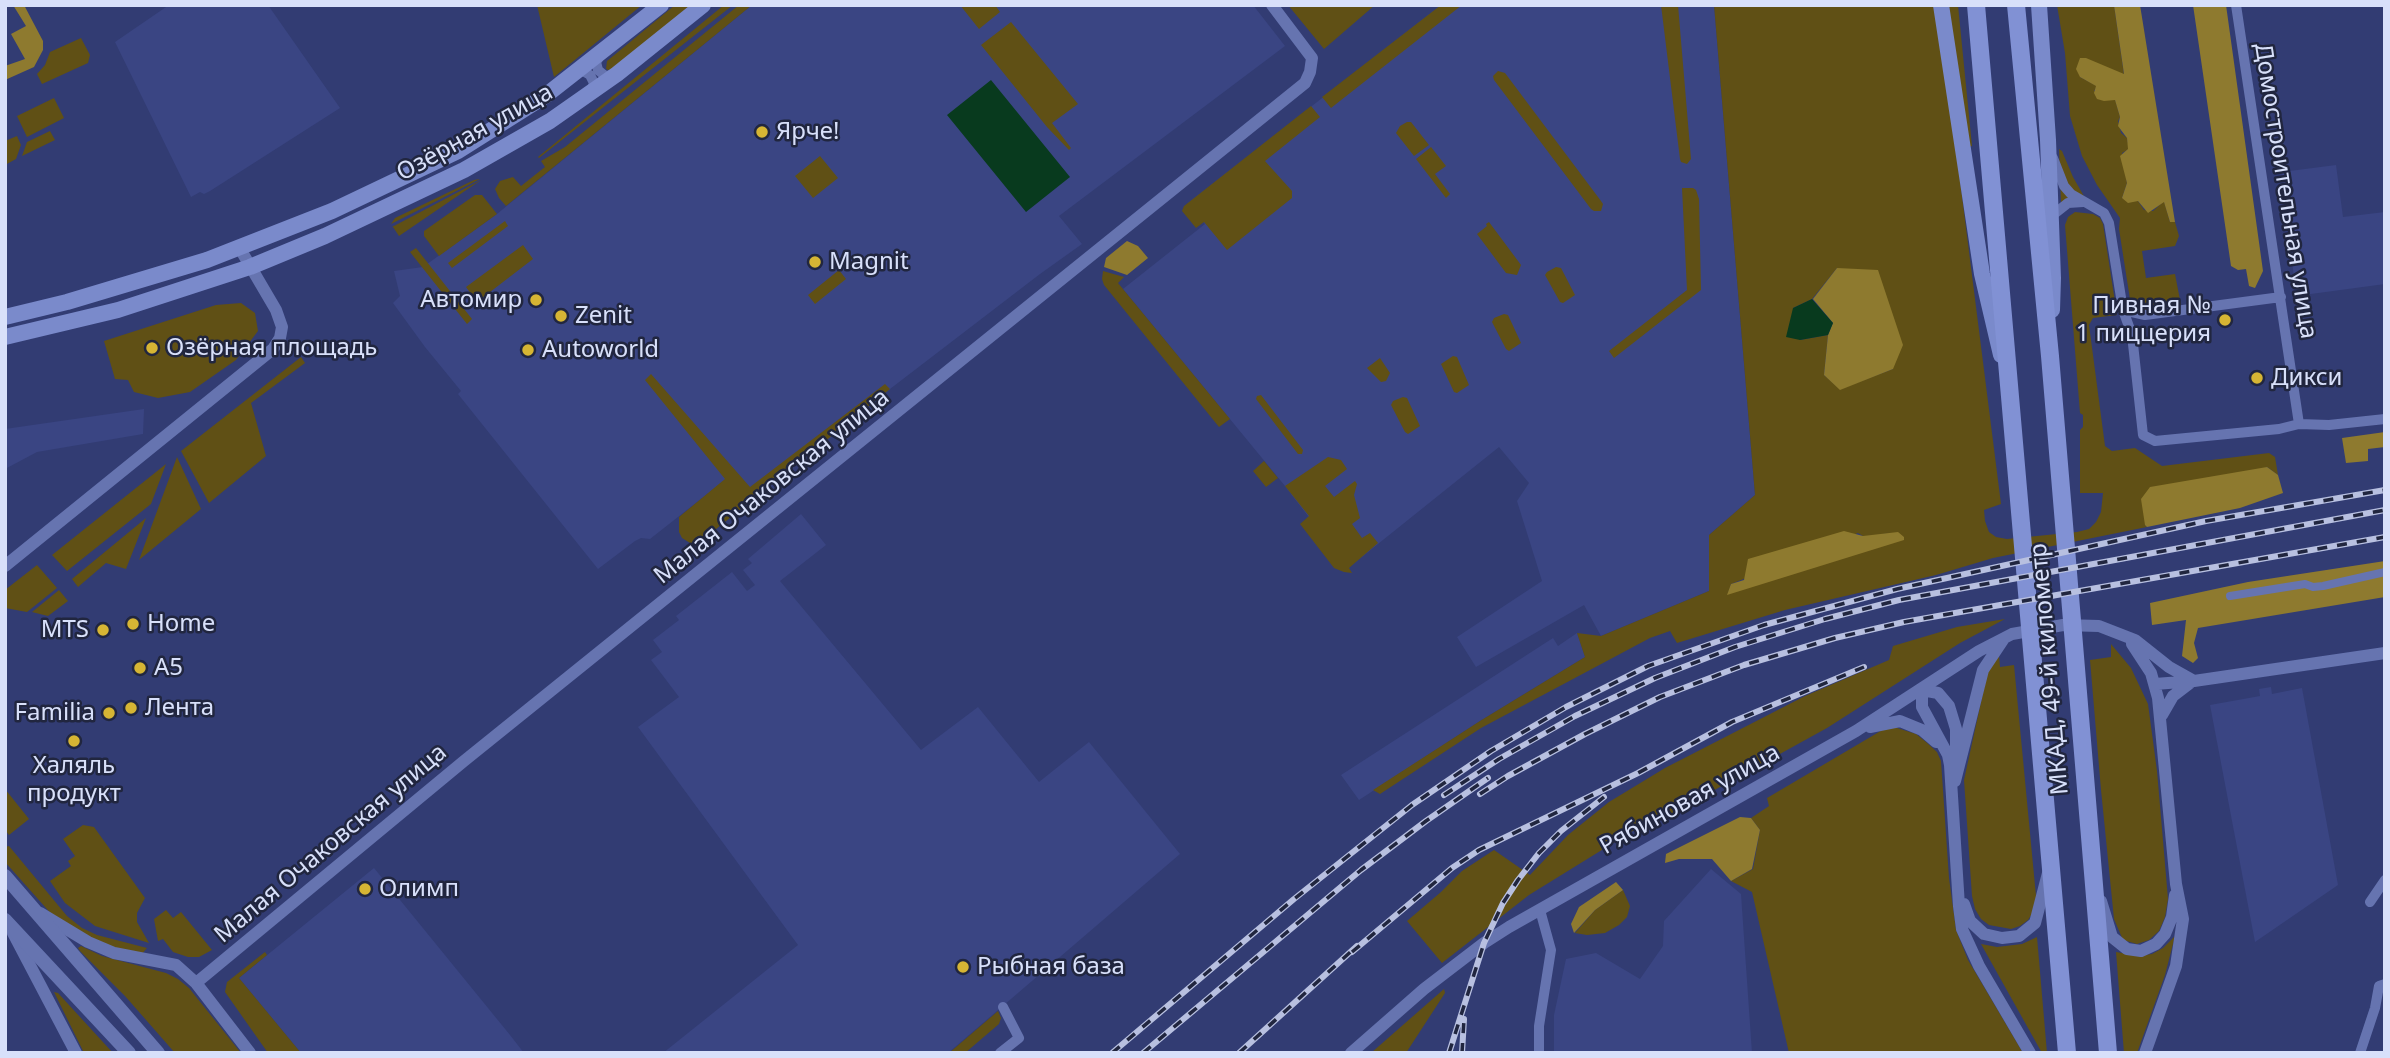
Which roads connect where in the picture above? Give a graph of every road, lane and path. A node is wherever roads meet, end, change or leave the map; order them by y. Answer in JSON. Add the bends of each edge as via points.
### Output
{"nodes":[{"id":1,"x":661,"y":5,"type":"edge"},
{"id":2,"x":703,"y":5,"type":"edge"},
{"id":3,"x":1272,"y":5,"type":"edge"},
{"id":4,"x":1941,"y":5,"type":"edge"},
{"id":5,"x":1976,"y":5,"type":"edge"},
{"id":6,"x":2016,"y":5,"type":"edge"},
{"id":7,"x":2039,"y":5,"type":"edge"},
{"id":8,"x":2236,"y":5,"type":"edge"},
{"id":9,"x":601,"y":54,"type":"junction"},
{"id":10,"x":574,"y":73,"type":"junction"},
{"id":11,"x":617,"y":74,"type":"junction"},
{"id":12,"x":589,"y":94,"type":"junction"},
{"id":13,"x":2048,"y":140,"type":"junction"},
{"id":14,"x":2083,"y":202,"type":"junction"},
{"id":15,"x":2051,"y":224,"type":"junction"},
{"id":16,"x":243,"y":246,"type":"junction"},
{"id":17,"x":250,"y":267,"type":"junction"},
{"id":18,"x":2281,"y":297,"type":"junction"},
{"id":19,"x":2123,"y":310,"type":"junction"},
{"id":20,"x":5,"y":317,"type":"edge"},
{"id":21,"x":5,"y":337,"type":"edge"},
{"id":22,"x":2050,"y":356,"type":"junction"},
{"id":23,"x":2010,"y":392,"type":"junction"},
{"id":24,"x":2385,"y":419,"type":"edge"},
{"id":25,"x":2299,"y":424,"type":"junction"},
{"id":26,"x":5,"y":566,"type":"edge"},
{"id":27,"x":2385,"y":572,"type":"edge"},
{"id":28,"x":2230,"y":596,"type":"dead end"},
{"id":29,"x":2122,"y":635,"type":"junction"},
{"id":30,"x":2005,"y":637,"type":"junction"},
{"id":31,"x":2385,"y":653,"type":"edge"},
{"id":32,"x":2194,"y":681,"type":"junction"},
{"id":33,"x":2155,"y":684,"type":"junction"},
{"id":34,"x":1922,"y":690,"type":"junction"},
{"id":35,"x":2161,"y":719,"type":"junction"},
{"id":36,"x":1856,"y":731,"type":"junction"},
{"id":37,"x":1946,"y":751,"type":"junction"},
{"id":38,"x":1955,"y":780,"type":"junction"},
{"id":39,"x":1953,"y":796,"type":"junction"},
{"id":40,"x":2050,"y":862,"type":"junction"},
{"id":41,"x":2091,"y":864,"type":"junction"},
{"id":42,"x":5,"y":876,"type":"edge"},
{"id":43,"x":2385,"y":880,"type":"edge"},
{"id":44,"x":2176,"y":884,"type":"junction"},
{"id":45,"x":1959,"y":885,"type":"junction"},
{"id":46,"x":2370,"y":902,"type":"dead end"},
{"id":47,"x":32,"y":909,"type":"junction"},
{"id":48,"x":1540,"y":910,"type":"junction"},
{"id":49,"x":7,"y":922,"type":"edge"},
{"id":50,"x":196,"y":983,"type":"junction"},
{"id":51,"x":2382,"y":985,"type":"edge"},
{"id":52,"x":1003,"y":1007,"type":"dead end"},
{"id":53,"x":76,"y":1053,"type":"edge"},
{"id":54,"x":129,"y":1053,"type":"edge"},
{"id":55,"x":158,"y":1053,"type":"edge"},
{"id":56,"x":250,"y":1053,"type":"edge"},
{"id":57,"x":1000,"y":1053,"type":"edge"},
{"id":58,"x":1351,"y":1053,"type":"edge"},
{"id":59,"x":1539,"y":1053,"type":"edge"},
{"id":60,"x":2030,"y":1053,"type":"edge"},
{"id":61,"x":2067,"y":1053,"type":"edge"},
{"id":62,"x":2108,"y":1053,"type":"edge"},
{"id":63,"x":2145,"y":1053,"type":"edge"},
{"id":64,"x":2360,"y":1053,"type":"edge"}],
"edges":[{"from":1,"to":9,"type":"main road","name":"Озёрная улица"},
{"from":2,"to":11,"type":"main road","name":"Озёрная улица"},
{"from":3,"to":50,"type":"street","name":"Малая Очаковская улица","via":[[1312,58],[1305,83]]},
{"from":4,"to":23,"type":"main road","via":[[1982,274]]},
{"from":5,"to":23,"type":"highway","name":"МКАД, 49-й километр"},
{"from":6,"to":22,"type":"highway","name":"МКАД, 49-й километр"},
{"from":7,"to":13,"type":"main road"},
{"from":8,"to":18,"type":"street","name":"Домостроительная улица"},
{"from":9,"to":10,"type":"main road","name":"Озёрная улица"},
{"from":9,"to":11,"type":"street","via":[[596,62],[601,74]]},
{"from":10,"to":12,"type":"street","via":[[590,75],[594,87]]},
{"from":10,"to":16,"type":"main road","name":"Озёрная улица","via":[[458,151],[332,211]]},
{"from":11,"to":12,"type":"main road","name":"Озёрная улица"},
{"from":12,"to":17,"type":"main road","name":"Озёрная улица","via":[[464,170]]},
{"from":13,"to":14,"type":"street","via":[[2064,186]]},
{"from":13,"to":15,"type":"main road"},
{"from":14,"to":15,"type":"street","via":[[2067,203],[2054,214]]},
{"from":14,"to":19,"type":"street","via":[[2104,213],[2109,223]]},
{"from":15,"to":22,"type":"main road"},
{"from":16,"to":17,"type":"street"},
{"from":16,"to":20,"type":"main road","name":"Озёрная улица","via":[[156,276]]},
{"from":17,"to":21,"type":"main road","name":"Озёрная улица","via":[[118,310]]},
{"from":17,"to":26,"type":"street","via":[[282,327],[273,349]]},
{"from":18,"to":19,"type":"street","via":[[2145,315]]},
{"from":18,"to":25,"type":"street","name":"Домостроительная улица"},
{"from":19,"to":25,"type":"street","via":[[2132,335],[2143,435],[2155,442]]},
{"from":22,"to":41,"type":"highway","name":"МКАД, 49-й километр"},
{"from":23,"to":40,"type":"highway","name":"МКАД, 49-й километр"},
{"from":24,"to":25,"type":"street"},
{"from":27,"to":28,"type":"street","via":[[2323,586],[2305,584]]},
{"from":29,"to":30,"type":"street","name":"Рябиновая улица","via":[[2095,625],[2070,625]]},
{"from":29,"to":32,"type":"street","name":"Рябиновая улица"},
{"from":29,"to":33,"type":"street","via":[[2141,654]]},
{"from":30,"to":34,"type":"street","name":"Рябиновая улица"},
{"from":30,"to":38,"type":"street","via":[[1984,667]]},
{"from":31,"to":32,"type":"street"},
{"from":32,"to":33,"type":"street"},
{"from":32,"to":35,"type":"street","via":[[2173,696]]},
{"from":33,"to":35,"type":"street"},
{"from":34,"to":36,"type":"street","name":"Рябиновая улица"},
{"from":34,"to":37,"type":"street","via":[[1922,707]]},
{"from":34,"to":38,"type":"street","via":[[1939,694],[1953,716]]},
{"from":35,"to":44,"type":"street"},
{"from":36,"to":37,"type":"street","via":[[1905,722]]},
{"from":36,"to":48,"type":"street","name":"Рябиновая улица"},
{"from":37,"to":39,"type":"street"},
{"from":38,"to":39,"type":"street"},
{"from":39,"to":45,"type":"street"},
{"from":40,"to":45,"type":"street","via":[[2035,923],[2014,937],[1992,937],[1975,928]]},
{"from":40,"to":61,"type":"highway","name":"МКАД, 49-й километр"},
{"from":41,"to":44,"type":"street","via":[[2110,934],[2132,950],[2147,949],[2165,934]]},
{"from":41,"to":62,"type":"highway","name":"МКАД, 49-й километр"},
{"from":42,"to":47,"type":"main road"},
{"from":43,"to":46,"type":"street"},
{"from":44,"to":63,"type":"street","via":[[2183,919],[2180,949]]},
{"from":45,"to":60,"type":"street","via":[[1959,915],[1967,941]]},
{"from":47,"to":50,"type":"street","via":[[114,953],[176,965]]},
{"from":47,"to":55,"type":"main road"},
{"from":48,"to":58,"type":"street","name":"Рябиновая улица","via":[[1474,951]]},
{"from":48,"to":59,"type":"street","via":[[1551,950]]},
{"from":49,"to":53,"type":"street"},
{"from":49,"to":54,"type":"main road"},
{"from":50,"to":56,"type":"street"},
{"from":51,"to":64,"type":"street"},
{"from":52,"to":57,"type":"street","via":[[1019,1038]]}]}
